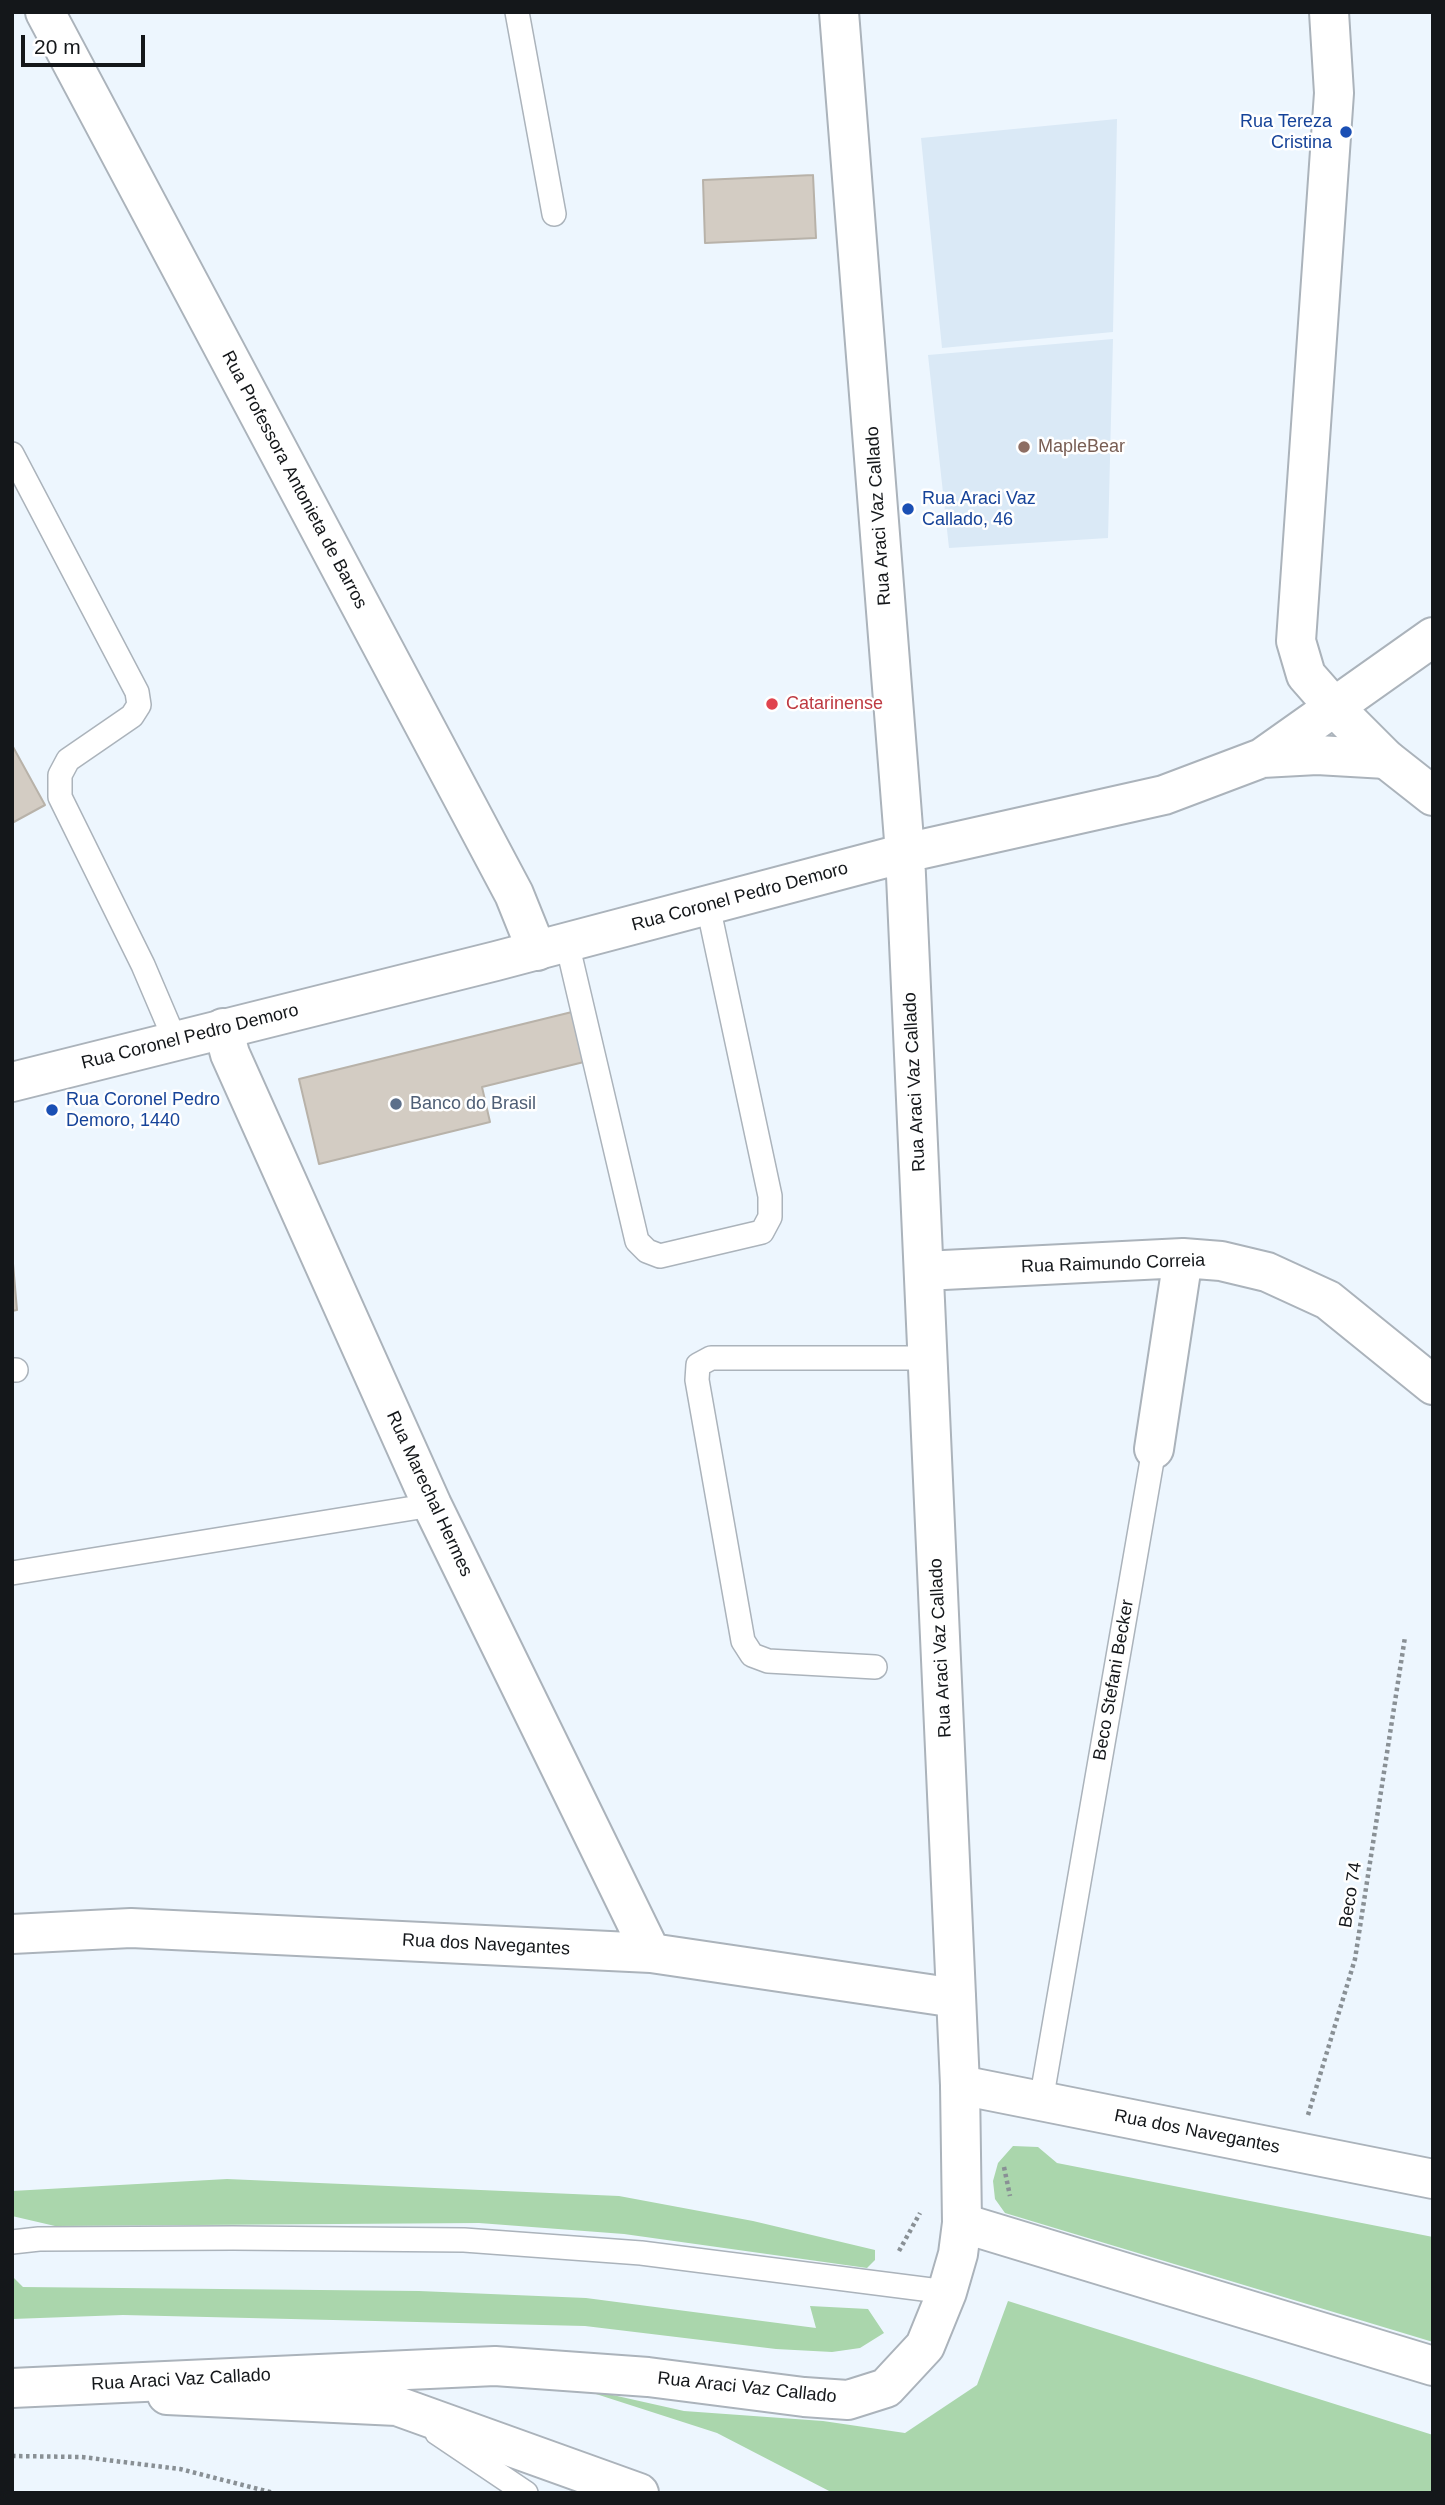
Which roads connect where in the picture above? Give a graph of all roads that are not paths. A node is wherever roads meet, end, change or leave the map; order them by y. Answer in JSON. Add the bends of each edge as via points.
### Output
{"nodes":[{"id":1,"x":45,"y":12,"type":"edge"},
{"id":2,"x":517,"y":12,"type":"edge"},
{"id":3,"x":839,"y":12,"type":"edge"},
{"id":4,"x":1329,"y":12,"type":"edge"},
{"id":5,"x":554,"y":214,"type":"dead end"},
{"id":6,"x":12,"y":454,"type":"edge"},
{"id":7,"x":1433,"y":637,"type":"edge"},
{"id":8,"x":1335,"y":708,"type":"junction"},
{"id":9,"x":1262,"y":758,"type":"junction"},
{"id":10,"x":1386,"y":759,"type":"junction"},
{"id":11,"x":1433,"y":796,"type":"edge"},
{"id":12,"x":905,"y":853,"type":"junction"},
{"id":13,"x":708,"y":906,"type":"junction"},
{"id":14,"x":552,"y":947,"type":"junction"},
{"id":15,"x":223,"y":1028,"type":"junction"},
{"id":16,"x":175,"y":1040,"type":"junction"},
{"id":17,"x":12,"y":1082,"type":"edge"},
{"id":18,"x":1183,"y":1258,"type":"junction"},
{"id":19,"x":924,"y":1271,"type":"junction"},
{"id":20,"x":928,"y":1358,"type":"junction"},
{"id":21,"x":1433,"y":1385,"type":"edge"},
{"id":22,"x":1154,"y":1449,"type":"joint"},
{"id":23,"x":432,"y":1505,"type":"junction"},
{"id":24,"x":12,"y":1573,"type":"edge"},
{"id":25,"x":875,"y":1667,"type":"dead end"},
{"id":26,"x":12,"y":1934,"type":"edge"},
{"id":27,"x":651,"y":1953,"type":"junction"},
{"id":28,"x":956,"y":1998,"type":"junction"},
{"id":29,"x":960,"y":2085,"type":"junction"},
{"id":30,"x":1041,"y":2101,"type":"junction"},
{"id":31,"x":1433,"y":2179,"type":"edge"},
{"id":32,"x":962,"y":2222,"type":"junction"},
{"id":33,"x":12,"y":2242,"type":"edge"},
{"id":34,"x":947,"y":2292,"type":"junction"},
{"id":35,"x":1433,"y":2367,"type":"edge"},
{"id":36,"x":12,"y":2388,"type":"edge"},
{"id":37,"x":397,"y":2406,"type":"junction"},
{"id":38,"x":526,"y":2493,"type":"edge"},
{"id":39,"x":639,"y":2493,"type":"edge"}],
"edges":[{"from":1,"to":14,"type":"street","name":"Rua Professora Antonieta de Barros","via":[[514,894]]},
{"from":2,"to":5,"type":"lane"},
{"from":3,"to":12,"type":"street","name":"Rua Araci Vaz Callado"},
{"from":4,"to":8,"type":"street","via":[[1335,93],[1296,641],[1306,675]]},
{"from":6,"to":16,"type":"lane","via":[[137,692],[139,705],[132,716],[68,760],[60,775],[60,797]]},
{"from":7,"to":8,"type":"street","name":"Rua Coronel Pedro Demoro"},
{"from":8,"to":9,"type":"street","name":"Rua Coronel Pedro Demoro"},
{"from":8,"to":10,"type":"street"},
{"from":9,"to":10,"type":"street"},
{"from":9,"to":12,"type":"street","name":"Rua Coronel Pedro Demoro","via":[[1164,795]]},
{"from":10,"to":11,"type":"street"},
{"from":12,"to":13,"type":"street","name":"Rua Coronel Pedro Demoro"},
{"from":12,"to":19,"type":"street","name":"Rua Araci Vaz Callado"},
{"from":13,"to":14,"type":"street","name":"Rua Coronel Pedro Demoro"},
{"from":13,"to":14,"type":"lane","via":[[769,1196],[770,1217],[762,1232],[660,1256],[637,1241]]},
{"from":14,"to":15,"type":"street","name":"Rua Coronel Pedro Demoro"},
{"from":15,"to":16,"type":"street","name":"Rua Coronel Pedro Demoro"},
{"from":15,"to":23,"type":"street","name":"Rua Marechal Hermes","via":[[230,1054]]},
{"from":16,"to":17,"type":"street","name":"Rua Coronel Pedro Demoro"},
{"from":18,"to":19,"type":"street","name":"Rua Raimundo Correia"},
{"from":18,"to":21,"type":"street","name":"Rua Raimundo Correia","via":[[1267,1272],[1303,1287],[1328,1300]]},
{"from":18,"to":22,"type":"street","name":"Beco Stefani Becker"},
{"from":19,"to":20,"type":"street","name":"Rua Araci Vaz Callado"},
{"from":20,"to":25,"type":"lane","via":[[711,1358],[698,1365],[743,1641],[752,1655],[768,1661]]},
{"from":20,"to":28,"type":"street","name":"Rua Araci Vaz Callado"},
{"from":22,"to":30,"type":"lane","name":"Beco Stefani Becker"},
{"from":23,"to":24,"type":"lane"},
{"from":23,"to":27,"type":"street","name":"Rua Marechal Hermes"},
{"from":26,"to":27,"type":"street","name":"Rua dos Navegantes","via":[[131,1928]]},
{"from":27,"to":28,"type":"street","name":"Rua dos Navegantes"},
{"from":28,"to":29,"type":"street","name":"Rua Araci Vaz Callado"},
{"from":29,"to":30,"type":"street","name":"Rua dos Navegantes"},
{"from":29,"to":32,"type":"street","name":"Rua Araci Vaz Callado"},
{"from":30,"to":31,"type":"street","name":"Rua dos Navegantes"},
{"from":32,"to":34,"type":"street","name":"Rua Araci Vaz Callado"},
{"from":32,"to":35,"type":"street"},
{"from":33,"to":34,"type":"lane","via":[[464,2240],[641,2253]]},
{"from":34,"to":36,"type":"street","name":"Rua Araci Vaz Callado","via":[[925,2346],[886,2388],[848,2400],[648,2377],[495,2366]]},
{"from":36,"to":37,"type":"street"},
{"from":37,"to":38,"type":"lane"},
{"from":37,"to":39,"type":"street"}]}
